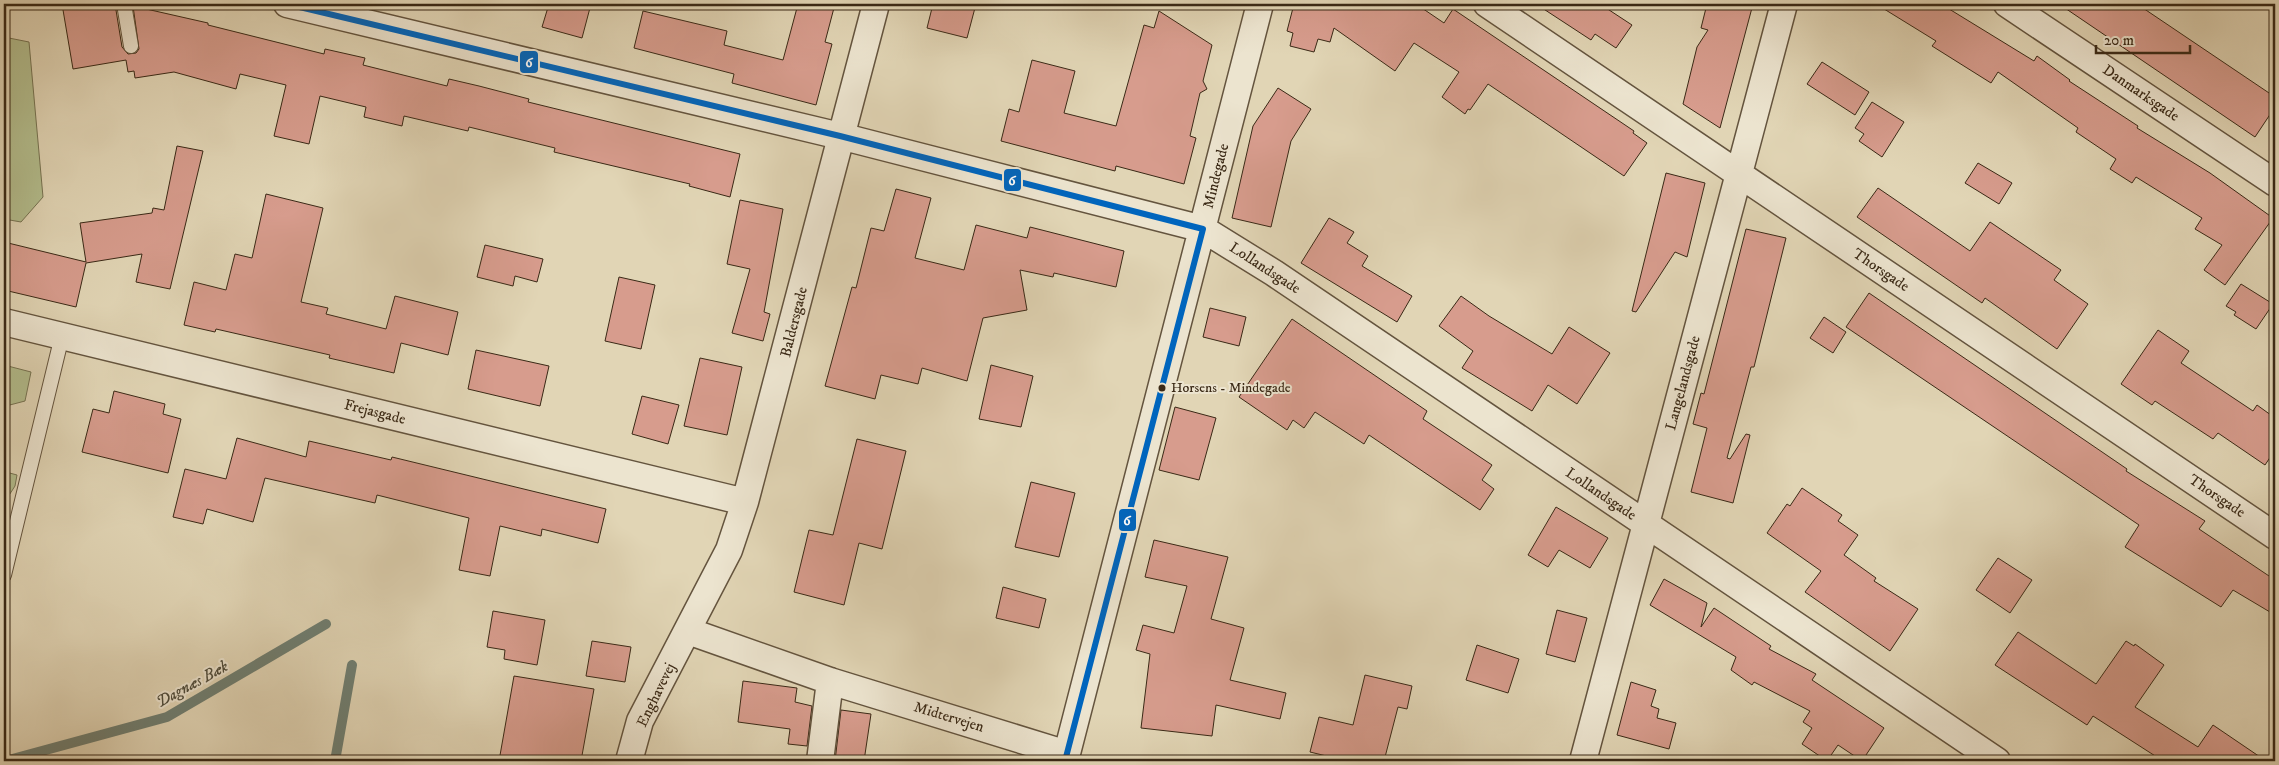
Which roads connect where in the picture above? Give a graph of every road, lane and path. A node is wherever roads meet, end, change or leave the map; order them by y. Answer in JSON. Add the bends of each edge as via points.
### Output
{"nodes":[{"id":1,"x":124,"y":4,"type":"edge"},
{"id":2,"x":288,"y":4,"type":"edge"},
{"id":3,"x":876,"y":4,"type":"edge"},
{"id":4,"x":1260,"y":4,"type":"edge"},
{"id":5,"x":1487,"y":4,"type":"edge"},
{"id":6,"x":1784,"y":4,"type":"edge"},
{"id":7,"x":2007,"y":4,"type":"edge"},
{"id":8,"x":131,"y":46,"type":"dead end"},
{"id":9,"x":840,"y":136,"type":"junction"},
{"id":10,"x":1738,"y":173,"type":"junction"},
{"id":11,"x":2275,"y":183,"type":"edge"},
{"id":12,"x":1203,"y":229,"type":"junction"},
{"id":13,"x":4,"y":322,"type":"edge"},
{"id":14,"x":62,"y":336,"type":"junction"},
{"id":15,"x":745,"y":502,"type":"junction"},
{"id":16,"x":1646,"y":524,"type":"junction"},
{"id":17,"x":9,"y":530,"type":"edge"},
{"id":18,"x":2275,"y":536,"type":"edge"},
{"id":19,"x":4,"y":574,"type":"edge"},
{"id":20,"x":688,"y":631,"type":"junction"},
{"id":21,"x":830,"y":681,"type":"junction"},
{"id":22,"x":1066,"y":757,"type":"edge"},
{"id":23,"x":629,"y":761,"type":"edge"},
{"id":24,"x":820,"y":761,"type":"edge"},
{"id":25,"x":1583,"y":761,"type":"edge"},
{"id":26,"x":1997,"y":761,"type":"edge"}],
"edges":[{"from":1,"to":8,"type":"lane"},
{"from":2,"to":9,"type":"street","name":"Lollandsgade"},
{"from":3,"to":9,"type":"street","name":"Baldersgade"},
{"from":4,"to":12,"type":"street","name":"Mindegade"},
{"from":5,"to":10,"type":"street","name":"Thorsgade"},
{"from":6,"to":10,"type":"street","name":"Langelandsgade"},
{"from":7,"to":11,"type":"street","name":"Danmarksgade"},
{"from":9,"to":12,"type":"street","name":"Lollandsgade"},
{"from":9,"to":15,"type":"street","name":"Baldersgade"},
{"from":10,"to":16,"type":"street","name":"Langelandsgade"},
{"from":10,"to":18,"type":"street","name":"Thorsgade"},
{"from":12,"to":16,"type":"street","name":"Lollandsgade","via":[[1274,273]]},
{"from":12,"to":22,"type":"street","name":"Mindegade"},
{"from":13,"to":14,"type":"street","name":"Frejasgade"},
{"from":14,"to":15,"type":"street","name":"Frejasgade"},
{"from":14,"to":17,"type":"lane"},
{"from":15,"to":20,"type":"street","name":"Baldersgade","via":[[730,550]]},
{"from":16,"to":25,"type":"street","name":"Langelandsgade"},
{"from":16,"to":26,"type":"street","name":"Lollandsgade"},
{"from":17,"to":19,"type":"lane"},
{"from":20,"to":21,"type":"street","name":"Midtervejen"},
{"from":20,"to":23,"type":"street","name":"Enghavevej","via":[[640,721]]},
{"from":21,"to":22,"type":"street","name":"Midtervejen"},
{"from":21,"to":24,"type":"street"}]}
